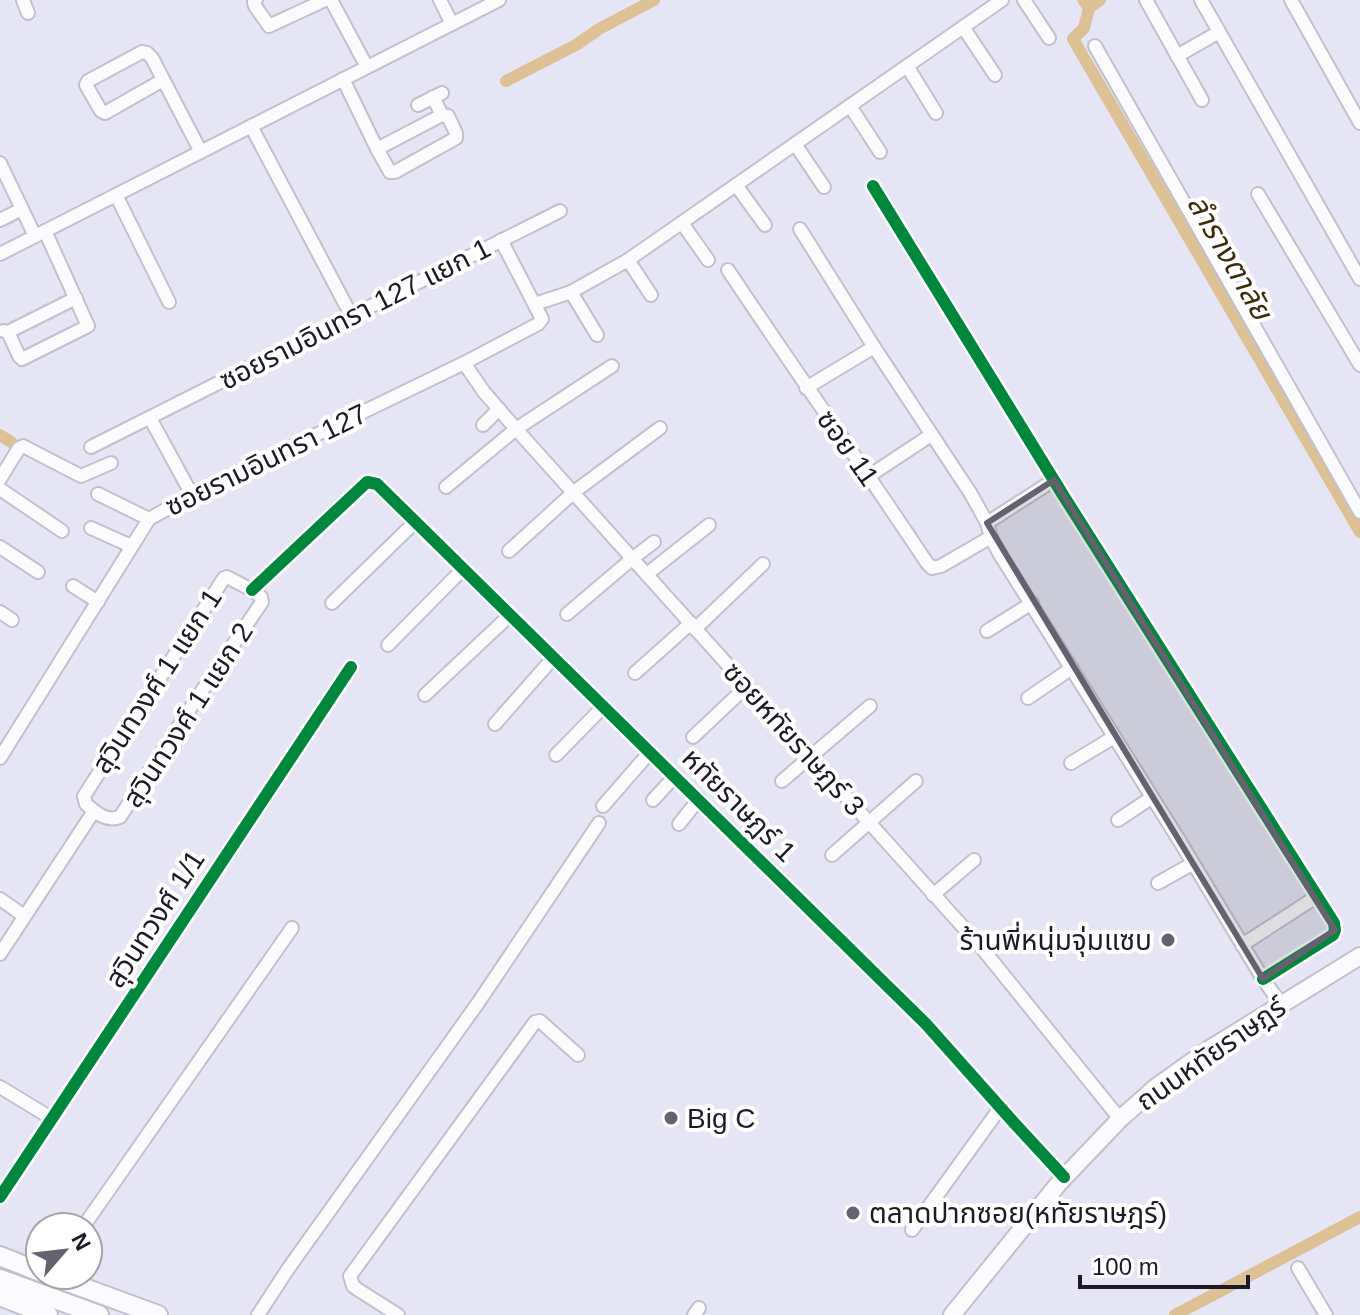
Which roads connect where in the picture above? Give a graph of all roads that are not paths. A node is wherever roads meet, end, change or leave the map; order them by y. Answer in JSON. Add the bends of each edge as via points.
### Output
{"nodes":[{"id":1,"x":23,"y":0,"type":"edge"},
{"id":2,"x":256,"y":0,"type":"edge"},
{"id":3,"x":325,"y":0,"type":"edge"},
{"id":4,"x":331,"y":0,"type":"edge"},
{"id":5,"x":440,"y":0,"type":"edge"},
{"id":6,"x":499,"y":0,"type":"edge"},
{"id":7,"x":1002,"y":0,"type":"edge"},
{"id":8,"x":1024,"y":0,"type":"edge"},
{"id":9,"x":1146,"y":0,"type":"edge"},
{"id":10,"x":1201,"y":0,"type":"edge"},
{"id":11,"x":1291,"y":0,"type":"edge"},
{"id":12,"x":482,"y":4,"type":"edge"},
{"id":13,"x":28,"y":13,"type":"dead end"},
{"id":14,"x":452,"y":24,"type":"junction"},
{"id":15,"x":963,"y":27,"type":"junction"},
{"id":16,"x":1219,"y":32,"type":"junction"},
{"id":17,"x":1049,"y":38,"type":"dead end"},
{"id":18,"x":1095,"y":46,"type":"dead end"},
{"id":19,"x":1177,"y":56,"type":"junction"},
{"id":20,"x":907,"y":66,"type":"junction"},
{"id":21,"x":367,"y":67,"type":"junction"},
{"id":22,"x":995,"y":75,"type":"dead end"},
{"id":23,"x":343,"y":79,"type":"junction"},
{"id":24,"x":163,"y":80,"type":"junction"},
{"id":25,"x":1202,"y":100,"type":"dead end"},
{"id":26,"x":418,"y":105,"type":"dead end"},
{"id":27,"x":850,"y":106,"type":"junction"},
{"id":28,"x":936,"y":113,"type":"dead end"},
{"id":29,"x":442,"y":115,"type":"junction"},
{"id":30,"x":1360,"y":123,"type":"edge"},
{"id":31,"x":251,"y":126,"type":"junction"},
{"id":32,"x":795,"y":144,"type":"junction"},
{"id":33,"x":377,"y":149,"type":"junction"},
{"id":34,"x":201,"y":152,"type":"junction"},
{"id":35,"x":880,"y":152,"type":"dead end"},
{"id":36,"x":0,"y":163,"type":"edge"},
{"id":37,"x":736,"y":185,"type":"junction"},
{"id":38,"x":873,"y":186,"type":"dead end"},
{"id":39,"x":824,"y":187,"type":"dead end"},
{"id":40,"x":1258,"y":194,"type":"dead end"},
{"id":41,"x":116,"y":195,"type":"junction"},
{"id":42,"x":22,"y":209,"type":"junction"},
{"id":43,"x":560,"y":211,"type":"dead end"},
{"id":44,"x":0,"y":220,"type":"edge"},
{"id":45,"x":682,"y":223,"type":"junction"},
{"id":46,"x":765,"y":225,"type":"dead end"},
{"id":47,"x":800,"y":229,"type":"dead end"},
{"id":48,"x":40,"y":234,"type":"junction"},
{"id":49,"x":501,"y":240,"type":"junction"},
{"id":50,"x":0,"y":254,"type":"edge"},
{"id":51,"x":628,"y":260,"type":"junction"},
{"id":52,"x":708,"y":260,"type":"dead end"},
{"id":53,"x":728,"y":270,"type":"dead end"},
{"id":54,"x":1360,"y":279,"type":"edge"},
{"id":55,"x":571,"y":292,"type":"junction"},
{"id":56,"x":651,"y":295,"type":"dead end"},
{"id":57,"x":76,"y":298,"type":"junction"},
{"id":58,"x":169,"y":302,"type":"dead end"},
{"id":59,"x":535,"y":304,"type":"junction"},
{"id":60,"x":351,"y":315,"type":"junction"},
{"id":61,"x":4,"y":332,"type":"edge"},
{"id":62,"x":597,"y":335,"type":"dead end"},
{"id":63,"x":874,"y":347,"type":"junction"},
{"id":64,"x":464,"y":363,"type":"junction"},
{"id":65,"x":1360,"y":365,"type":"edge"},
{"id":66,"x":612,"y":366,"type":"dead end"},
{"id":67,"x":806,"y":388,"type":"junction"},
{"id":68,"x":499,"y":409,"type":"junction"},
{"id":69,"x":150,"y":418,"type":"junction"},
{"id":70,"x":483,"y":425,"type":"dead end"},
{"id":71,"x":660,"y":428,"type":"dead end"},
{"id":72,"x":516,"y":429,"type":"junction"},
{"id":73,"x":931,"y":435,"type":"junction"},
{"id":74,"x":91,"y":447,"type":"dead end"},
{"id":75,"x":111,"y":463,"type":"dead end"},
{"id":76,"x":869,"y":476,"type":"junction"},
{"id":77,"x":0,"y":479,"type":"edge"},
{"id":78,"x":1054,"y":480,"type":"junction"},
{"id":79,"x":446,"y":487,"type":"dead end"},
{"id":80,"x":0,"y":489,"type":"edge"},
{"id":81,"x":574,"y":492,"type":"junction"},
{"id":82,"x":98,"y":494,"type":"dead end"},
{"id":83,"x":192,"y":495,"type":"junction"},
{"id":84,"x":1360,"y":512,"type":"edge"},
{"id":85,"x":149,"y":519,"type":"junction"},
{"id":86,"x":415,"y":522,"type":"junction"},
{"id":87,"x":987,"y":523,"type":"junction"},
{"id":88,"x":709,"y":525,"type":"dead end"},
{"id":89,"x":91,"y":528,"type":"dead end"},
{"id":90,"x":62,"y":531,"type":"dead end"},
{"id":91,"x":991,"y":537,"type":"junction"},
{"id":92,"x":654,"y":542,"type":"dead end"},
{"id":93,"x":131,"y":546,"type":"junction"},
{"id":94,"x":0,"y":547,"type":"edge"},
{"id":95,"x":509,"y":551,"type":"dead end"},
{"id":96,"x":633,"y":558,"type":"junction"},
{"id":97,"x":763,"y":564,"type":"dead end"},
{"id":98,"x":463,"y":569,"type":"junction"},
{"id":99,"x":38,"y":572,"type":"dead end"},
{"id":100,"x":647,"y":574,"type":"junction"},
{"id":101,"x":73,"y":586,"type":"dead end"},
{"id":102,"x":252,"y":590,"type":"junction"},
{"id":103,"x":98,"y":602,"type":"junction"},
{"id":104,"x":332,"y":603,"type":"dead end"},
{"id":105,"x":1032,"y":603,"type":"junction"},
{"id":106,"x":0,"y":612,"type":"edge"},
{"id":107,"x":567,"y":614,"type":"dead end"},
{"id":108,"x":510,"y":615,"type":"junction"},
{"id":109,"x":12,"y":620,"type":"dead end"},
{"id":110,"x":693,"y":626,"type":"junction"},
{"id":111,"x":987,"y":631,"type":"dead end"},
{"id":112,"x":388,"y":645,"type":"dead end"},
{"id":113,"x":554,"y":657,"type":"junction"},
{"id":114,"x":351,"y":667,"type":"dead end"},
{"id":115,"x":1072,"y":668,"type":"junction"},
{"id":116,"x":635,"y":673,"type":"dead end"},
{"id":117,"x":747,"y":686,"type":"junction"},
{"id":118,"x":425,"y":695,"type":"dead end"},
{"id":119,"x":1028,"y":698,"type":"dead end"},
{"id":120,"x":604,"y":706,"type":"junction"},
{"id":121,"x":870,"y":706,"type":"dead end"},
{"id":122,"x":495,"y":724,"type":"dead end"},
{"id":123,"x":693,"y":737,"type":"dead end"},
{"id":124,"x":1114,"y":737,"type":"junction"},
{"id":125,"x":650,"y":752,"type":"junction"},
{"id":126,"x":556,"y":755,"type":"dead end"},
{"id":127,"x":810,"y":757,"type":"junction"},
{"id":128,"x":0,"y":758,"type":"edge"},
{"id":129,"x":1071,"y":763,"type":"dead end"},
{"id":130,"x":675,"y":776,"type":"junction"},
{"id":131,"x":782,"y":781,"type":"dead end"},
{"id":132,"x":916,"y":781,"type":"dead end"},
{"id":133,"x":1151,"y":798,"type":"junction"},
{"id":134,"x":699,"y":799,"type":"junction"},
{"id":135,"x":653,"y":800,"type":"dead end"},
{"id":136,"x":603,"y":806,"type":"dead end"},
{"id":137,"x":94,"y":811,"type":"junction"},
{"id":138,"x":1118,"y":820,"type":"dead end"},
{"id":139,"x":868,"y":821,"type":"junction"},
{"id":140,"x":599,"y":823,"type":"dead end"},
{"id":141,"x":679,"y":824,"type":"dead end"},
{"id":142,"x":832,"y":855,"type":"dead end"},
{"id":143,"x":974,"y":860,"type":"dead end"},
{"id":144,"x":1192,"y":864,"type":"junction"},
{"id":145,"x":1158,"y":883,"type":"dead end"},
{"id":146,"x":933,"y":895,"type":"junction"},
{"id":147,"x":1316,"y":897,"type":"junction"},
{"id":148,"x":0,"y":899,"type":"edge"},
{"id":149,"x":24,"y":916,"type":"junction"},
{"id":150,"x":292,"y":928,"type":"dead end"},
{"id":151,"x":1242,"y":945,"type":"junction"},
{"id":152,"x":0,"y":954,"type":"edge"},
{"id":153,"x":1360,"y":956,"type":"edge"},
{"id":154,"x":1263,"y":979,"type":"junction"},
{"id":155,"x":1281,"y":1004,"type":"junction"},
{"id":156,"x":578,"y":1055,"type":"dead end"},
{"id":157,"x":0,"y":1087,"type":"edge"},
{"id":158,"x":1000,"y":1108,"type":"junction"},
{"id":159,"x":51,"y":1118,"type":"junction"},
{"id":160,"x":1120,"y":1119,"type":"junction"},
{"id":161,"x":1064,"y":1177,"type":"junction"},
{"id":162,"x":0,"y":1197,"type":"edge"},
{"id":163,"x":94,"y":1211,"type":"edge"},
{"id":164,"x":912,"y":1230,"type":"dead end"},
{"id":165,"x":0,"y":1256,"type":"edge"},
{"id":166,"x":24,"y":1266,"type":"edge"},
{"id":167,"x":1298,"y":1268,"type":"dead end"},
{"id":168,"x":0,"y":1279,"type":"edge"},
{"id":169,"x":93,"y":1291,"type":"edge"},
{"id":170,"x":0,"y":1296,"type":"edge"},
{"id":171,"x":384,"y":1311,"type":"edge"},
{"id":172,"x":48,"y":1315,"type":"edge"},
{"id":173,"x":99,"y":1315,"type":"edge"},
{"id":174,"x":158,"y":1315,"type":"edge"},
{"id":175,"x":258,"y":1315,"type":"edge"},
{"id":176,"x":398,"y":1315,"type":"edge"},
{"id":177,"x":952,"y":1315,"type":"edge"},
{"id":178,"x":1326,"y":1315,"type":"edge"}],
"edges":[{"from":1,"to":13,"type":"street"},
{"from":2,"to":3,"type":"street","via":[[269,26]]},
{"from":4,"to":21,"type":"street"},
{"from":5,"to":14,"type":"street"},
{"from":6,"to":12,"type":"street"},
{"from":7,"to":15,"type":"street"},
{"from":8,"to":17,"type":"street"},
{"from":9,"to":19,"type":"street"},
{"from":10,"to":16,"type":"street"},
{"from":11,"to":30,"type":"street"},
{"from":12,"to":14,"type":"street"},
{"from":14,"to":21,"type":"street"},
{"from":15,"to":20,"type":"street"},
{"from":15,"to":22,"type":"street"},
{"from":16,"to":19,"type":"street"},
{"from":16,"to":54,"type":"street"},
{"from":18,"to":84,"type":"street"},
{"from":19,"to":25,"type":"street"},
{"from":20,"to":27,"type":"street"},
{"from":20,"to":28,"type":"street"},
{"from":21,"to":23,"type":"street"},
{"from":23,"to":31,"type":"street"},
{"from":23,"to":33,"type":"street"},
{"from":24,"to":24,"type":"street","via":[[152,58],[142,52],[86,85],[105,113]]},
{"from":24,"to":34,"type":"street"},
{"from":26,"to":29,"type":"street","via":[[438,95]]},
{"from":27,"to":32,"type":"street"},
{"from":27,"to":35,"type":"street"},
{"from":29,"to":33,"type":"street"},
{"from":29,"to":33,"type":"street","via":[[448,116],[456,138],[395,172]]},
{"from":31,"to":34,"type":"street"},
{"from":31,"to":60,"type":"street"},
{"from":32,"to":37,"type":"street"},
{"from":32,"to":39,"type":"street"},
{"from":34,"to":41,"type":"street"},
{"from":36,"to":42,"type":"street"},
{"from":37,"to":45,"type":"street"},
{"from":37,"to":46,"type":"street"},
{"from":38,"to":78,"type":"street"},
{"from":40,"to":65,"type":"street"},
{"from":41,"to":48,"type":"street"},
{"from":41,"to":58,"type":"street"},
{"from":42,"to":44,"type":"street"},
{"from":42,"to":48,"type":"street"},
{"from":43,"to":49,"type":"street","name":"ซอยรามอินทรา 127 แยก 1"},
{"from":45,"to":51,"type":"street"},
{"from":45,"to":52,"type":"street"},
{"from":47,"to":63,"type":"street"},
{"from":48,"to":50,"type":"street"},
{"from":48,"to":57,"type":"street"},
{"from":49,"to":59,"type":"street"},
{"from":49,"to":60,"type":"street","name":"ซอยรามอินทรา 127 แยก 1"},
{"from":51,"to":55,"type":"street"},
{"from":51,"to":56,"type":"street"},
{"from":53,"to":67,"type":"street","name":"ซอย 11"},
{"from":55,"to":59,"type":"street"},
{"from":55,"to":62,"type":"street"},
{"from":57,"to":61,"type":"street"},
{"from":57,"to":61,"type":"street","via":[[88,326],[73,335],[22,359]]},
{"from":59,"to":64,"type":"street","name":"ซอยรามอินทรา 127","via":[[542,319],[538,324]]},
{"from":60,"to":69,"type":"street","name":"ซอยรามอินทรา 127 แยก 1"},
{"from":63,"to":67,"type":"street"},
{"from":63,"to":73,"type":"street"},
{"from":64,"to":68,"type":"street","name":"ซอยหทัยราษฎร์ 3"},
{"from":64,"to":83,"type":"street","name":"ซอยรามอินทรา 127"},
{"from":66,"to":72,"type":"street"},
{"from":67,"to":76,"type":"street","name":"ซอย 11"},
{"from":68,"to":70,"type":"street"},
{"from":68,"to":72,"type":"street","name":"ซอยหทัยราษฎร์ 3"},
{"from":69,"to":74,"type":"street","name":"ซอยรามอินทรา 127 แยก 1"},
{"from":69,"to":83,"type":"street"},
{"from":71,"to":81,"type":"street"},
{"from":72,"to":79,"type":"street"},
{"from":72,"to":81,"type":"street","name":"ซอยหทัยราษฎร์ 3"},
{"from":73,"to":76,"type":"street"},
{"from":73,"to":87,"type":"street"},
{"from":75,"to":77,"type":"street","via":[[81,476],[23,446]]},
{"from":76,"to":91,"type":"street","name":"ซอย 11","via":[[932,568]]},
{"from":78,"to":87,"type":"street"},
{"from":78,"to":147,"type":"street"},
{"from":80,"to":90,"type":"street"},
{"from":81,"to":95,"type":"street"},
{"from":81,"to":96,"type":"street","name":"ซอยหทัยราษฎร์ 3"},
{"from":82,"to":85,"type":"street"},
{"from":83,"to":85,"type":"street","name":"ซอยรามอินทรา 127"},
{"from":85,"to":93,"type":"street","name":"ซอยรามอินทรา 127"},
{"from":86,"to":98,"type":"street","name":"หทัยราษฎร์ 1"},
{"from":86,"to":102,"type":"street","name":"หทัยราษฎร์ 1","via":[[377,484],[367,482]]},
{"from":86,"to":104,"type":"street"},
{"from":87,"to":91,"type":"street"},
{"from":88,"to":100,"type":"street"},
{"from":89,"to":93,"type":"street"},
{"from":91,"to":105,"type":"street"},
{"from":92,"to":96,"type":"street"},
{"from":93,"to":103,"type":"street","name":"ซอยรามอินทรา 127"},
{"from":94,"to":99,"type":"street"},
{"from":96,"to":100,"type":"street","name":"ซอยหทัยราษฎร์ 3"},
{"from":96,"to":107,"type":"street"},
{"from":97,"to":110,"type":"street"},
{"from":98,"to":108,"type":"street","name":"หทัยราษฎร์ 1"},
{"from":98,"to":112,"type":"street"},
{"from":100,"to":110,"type":"street","name":"ซอยหทัยราษฎร์ 3"},
{"from":101,"to":103,"type":"street"},
{"from":102,"to":137,"type":"street","name":"สุวินทวงศ์ 1 แยก 2","via":[[262,602],[120,817],[111,820]]},
{"from":102,"to":137,"type":"street","name":"สุวินทวงศ์ 1 แยก 1","via":[[224,578],[89,785],[84,800]]},
{"from":103,"to":128,"type":"street","name":"ซอยรามอินทรา 127"},
{"from":105,"to":111,"type":"street"},
{"from":105,"to":115,"type":"street"},
{"from":106,"to":109,"type":"street"},
{"from":108,"to":113,"type":"street","name":"หทัยราษฎร์ 1"},
{"from":108,"to":118,"type":"street"},
{"from":110,"to":116,"type":"street"},
{"from":110,"to":117,"type":"street","name":"ซอยหทัยราษฎร์ 3"},
{"from":113,"to":120,"type":"street","name":"หทัยราษฎร์ 1"},
{"from":113,"to":122,"type":"street"},
{"from":114,"to":159,"type":"street","name":"สุวินทวงศ์ 1/1"},
{"from":115,"to":119,"type":"street"},
{"from":115,"to":124,"type":"street"},
{"from":117,"to":123,"type":"street"},
{"from":117,"to":127,"type":"street","name":"ซอยหทัยราษฎร์ 3"},
{"from":120,"to":125,"type":"street","name":"หทัยราษฎร์ 1"},
{"from":120,"to":126,"type":"street"},
{"from":121,"to":127,"type":"street"},
{"from":124,"to":129,"type":"street"},
{"from":124,"to":133,"type":"street"},
{"from":125,"to":130,"type":"street","name":"หทัยราษฎร์ 1"},
{"from":125,"to":136,"type":"street"},
{"from":127,"to":131,"type":"street"},
{"from":127,"to":139,"type":"street","name":"ซอยหทัยราษฎร์ 3"},
{"from":130,"to":134,"type":"street","name":"หทัยราษฎร์ 1"},
{"from":130,"to":135,"type":"street"},
{"from":132,"to":139,"type":"street"},
{"from":133,"to":138,"type":"street"},
{"from":133,"to":144,"type":"street"},
{"from":134,"to":141,"type":"street"},
{"from":134,"to":158,"type":"street","name":"หทัยราษฎร์ 1","via":[[926,1024]]},
{"from":137,"to":149,"type":"street"},
{"from":139,"to":142,"type":"street"},
{"from":139,"to":146,"type":"street","name":"ซอยหทัยราษฎร์ 3"},
{"from":140,"to":175,"type":"street"},
{"from":143,"to":146,"type":"street"},
{"from":144,"to":145,"type":"street"},
{"from":144,"to":151,"type":"street"},
{"from":146,"to":160,"type":"street","name":"ซอยหทัยราษฎร์ 3"},
{"from":147,"to":151,"type":"street"},
{"from":147,"to":154,"type":"street","via":[[1334,923],[1333,935]]},
{"from":148,"to":149,"type":"street"},
{"from":149,"to":152,"type":"street"},
{"from":150,"to":163,"type":"street"},
{"from":151,"to":154,"type":"street"},
{"from":153,"to":155,"type":"main road","name":"ถนนหทัยราษฎร์"},
{"from":154,"to":155,"type":"street"},
{"from":155,"to":160,"type":"main road","name":"ถนนหทัยราษฎร์","via":[[1170,1076]]},
{"from":156,"to":171,"type":"street","via":[[535,1022],[350,1276],[353,1286]]},
{"from":157,"to":159,"type":"street"},
{"from":158,"to":161,"type":"street","name":"หทัยราษฎร์ 1"},
{"from":158,"to":164,"type":"street"},
{"from":159,"to":162,"type":"street","name":"สุวินทวงศ์ 1/1"},
{"from":160,"to":161,"type":"main road","name":"ถนนหทัยราษฎร์"},
{"from":161,"to":177,"type":"main road","name":"ถนนหทัยราษฎร์"},
{"from":165,"to":166,"type":"highway"},
{"from":167,"to":178,"type":"street"},
{"from":168,"to":173,"type":"highway"},
{"from":169,"to":174,"type":"highway"},
{"from":170,"to":172,"type":"highway"},
{"from":171,"to":176,"type":"street"}]}
